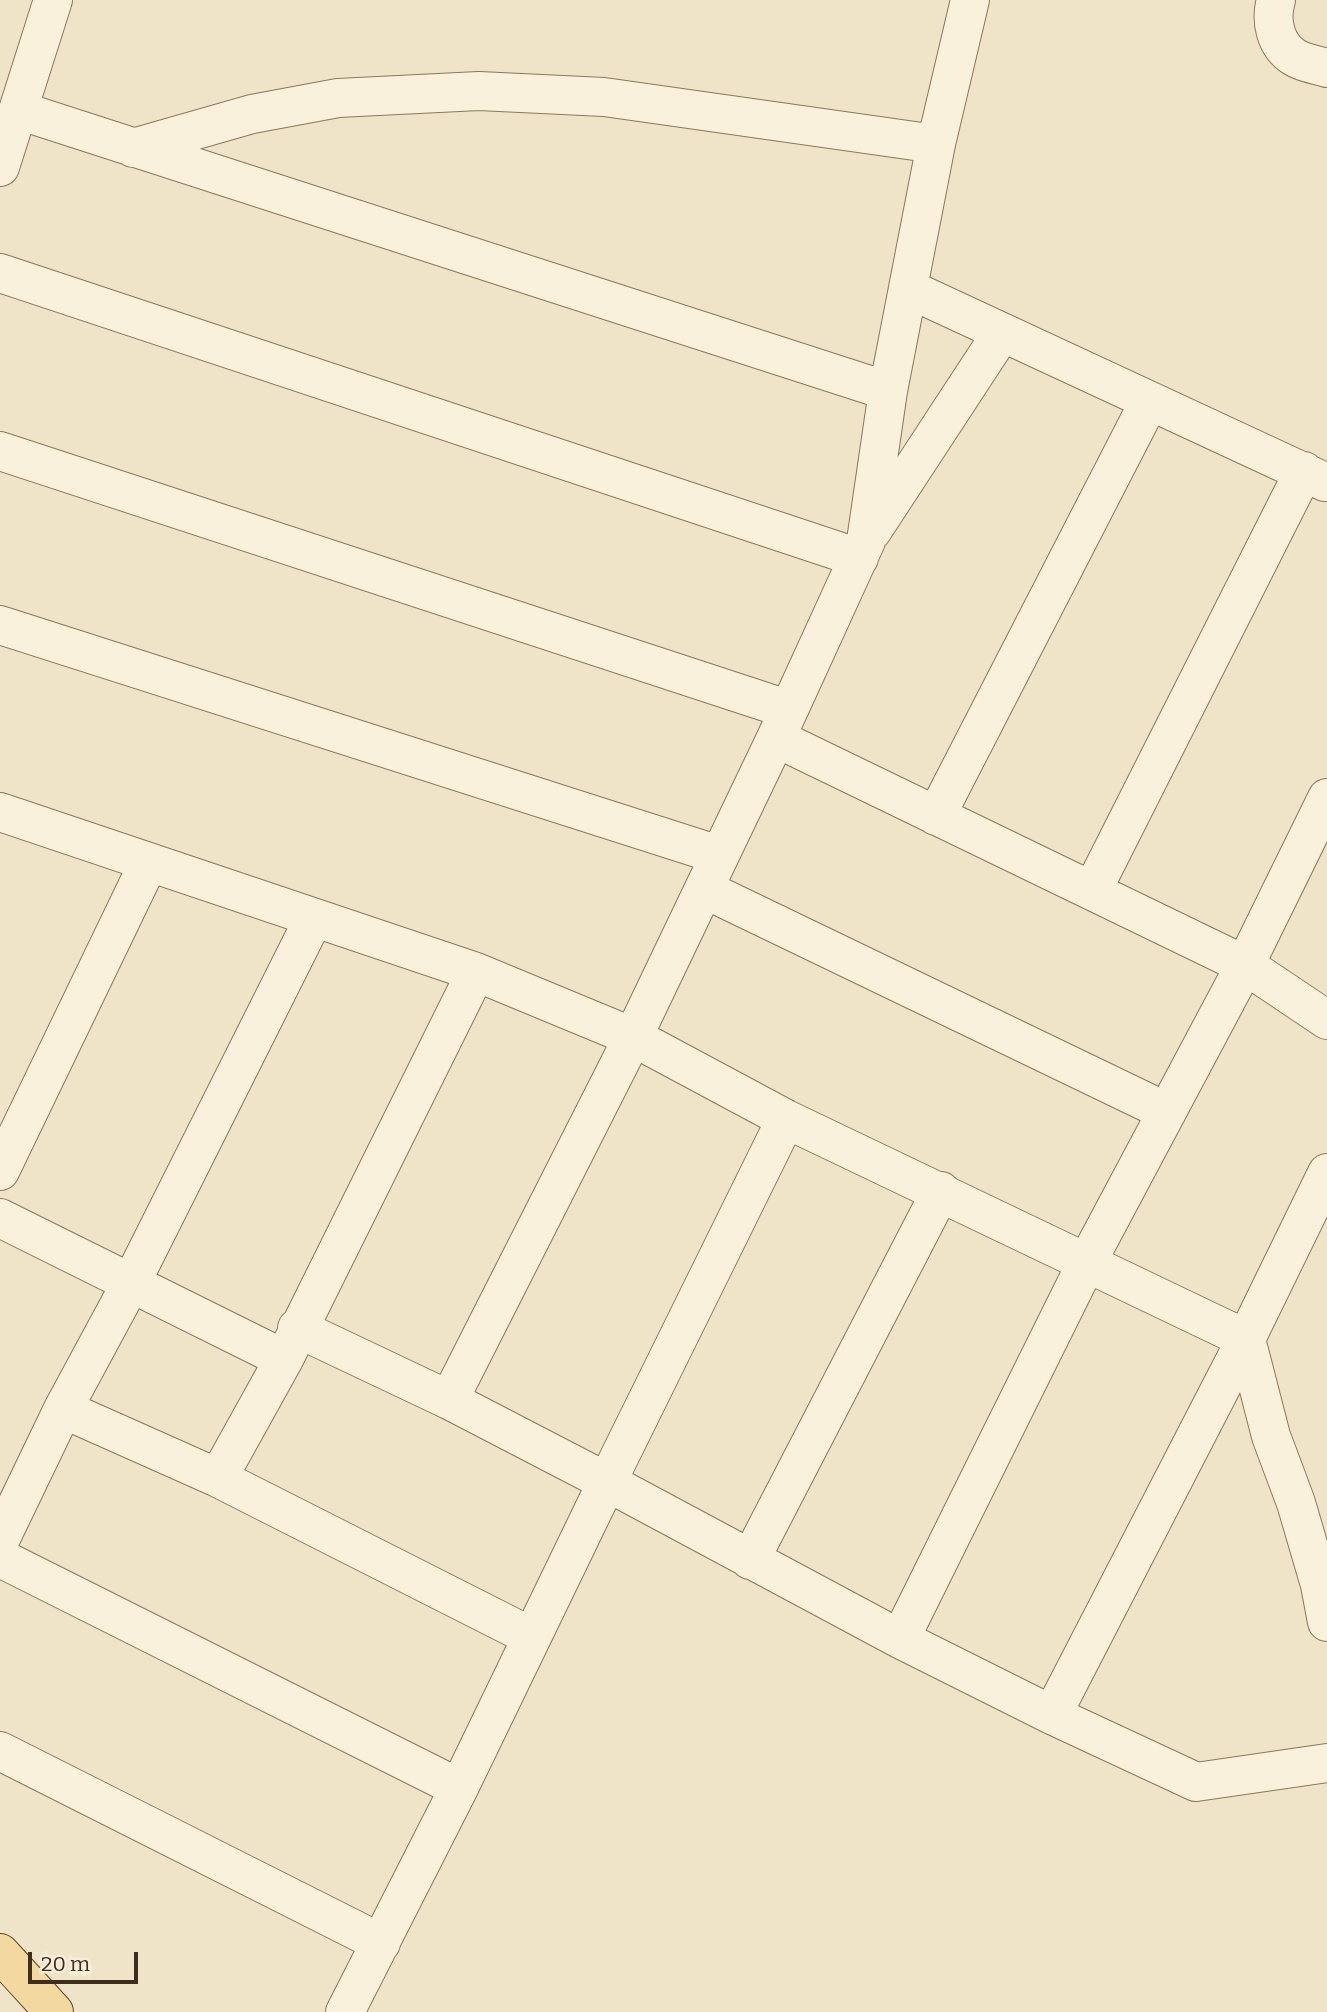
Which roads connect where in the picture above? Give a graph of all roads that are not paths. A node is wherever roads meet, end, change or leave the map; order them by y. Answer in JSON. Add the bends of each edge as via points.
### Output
{"nodes":[{"id":1,"x":53,"y":0,"type":"edge"},
{"id":2,"x":970,"y":0,"type":"edge"},
{"id":3,"x":1276,"y":0,"type":"edge"},
{"id":4,"x":1327,"y":68,"type":"edge"},
{"id":5,"x":18,"y":110,"type":"junction"},
{"id":6,"x":936,"y":144,"type":"junction"},
{"id":7,"x":133,"y":148,"type":"junction"},
{"id":8,"x":0,"y":167,"type":"edge"},
{"id":9,"x":0,"y":274,"type":"edge"},
{"id":10,"x":909,"y":289,"type":"junction"},
{"id":11,"x":1001,"y":334,"type":"junction"},
{"id":12,"x":888,"y":391,"type":"junction"},
{"id":13,"x":1149,"y":402,"type":"junction"},
{"id":14,"x":0,"y":451,"type":"edge"},
{"id":15,"x":1315,"y":477,"type":"edge"},
{"id":16,"x":862,"y":550,"type":"junction"},
{"id":17,"x":0,"y":625,"type":"edge"},
{"id":18,"x":782,"y":724,"type":"junction"},
{"id":19,"x":1327,"y":797,"type":"edge"},
{"id":20,"x":0,"y":812,"type":"edge"},
{"id":21,"x":936,"y":816,"type":"junction"},
{"id":22,"x":149,"y":862,"type":"junction"},
{"id":23,"x":712,"y":872,"type":"junction"},
{"id":24,"x":1092,"y":891,"type":"junction"},
{"id":25,"x":314,"y":918,"type":"junction"},
{"id":26,"x":1245,"y":965,"type":"junction"},
{"id":27,"x":476,"y":972,"type":"junction"},
{"id":28,"x":1327,"y":1020,"type":"edge"},
{"id":29,"x":633,"y":1037,"type":"junction"},
{"id":30,"x":1167,"y":1112,"type":"junction"},
{"id":31,"x":786,"y":1119,"type":"junction"},
{"id":32,"x":0,"y":1171,"type":"edge"},
{"id":33,"x":1327,"y":1173,"type":"edge"},
{"id":34,"x":940,"y":1191,"type":"junction"},
{"id":35,"x":0,"y":1218,"type":"edge"},
{"id":36,"x":1087,"y":1262,"type":"junction"},
{"id":37,"x":131,"y":1283,"type":"junction"},
{"id":38,"x":1245,"y":1339,"type":"junction"},
{"id":39,"x":290,"y":1343,"type":"junction"},
{"id":40,"x":449,"y":1400,"type":"junction"},
{"id":41,"x":63,"y":1409,"type":"junction"},
{"id":42,"x":218,"y":1478,"type":"junction"},
{"id":43,"x":607,"y":1482,"type":"junction"},
{"id":44,"x":0,"y":1540,"type":"edge"},
{"id":45,"x":0,"y":1558,"type":"edge"},
{"id":46,"x":750,"y":1560,"type":"junction"},
{"id":47,"x":1327,"y":1622,"type":"edge"},
{"id":48,"x":532,"y":1637,"type":"junction"},
{"id":49,"x":900,"y":1639,"type":"junction"},
{"id":50,"x":1052,"y":1715,"type":"junction"},
{"id":51,"x":0,"y":1751,"type":"edge"},
{"id":52,"x":1327,"y":1763,"type":"edge"},
{"id":53,"x":459,"y":1787,"type":"junction"},
{"id":54,"x":381,"y":1943,"type":"junction"},
{"id":55,"x":0,"y":1953,"type":"edge"},
{"id":56,"x":54,"y":2012,"type":"edge"},
{"id":57,"x":345,"y":2012,"type":"edge"}],
"edges":[{"from":1,"to":5,"type":"street"},
{"from":2,"to":6,"type":"street"},
{"from":3,"to":4,"type":"street","via":[[1275,30],[1282,44],[1293,57]]},
{"from":5,"to":7,"type":"street"},
{"from":5,"to":8,"type":"street"},
{"from":6,"to":7,"type":"street","via":[[604,97],[479,90],[338,98],[252,114]]},
{"from":6,"to":10,"type":"street"},
{"from":7,"to":12,"type":"street"},
{"from":9,"to":16,"type":"street"},
{"from":10,"to":11,"type":"street"},
{"from":10,"to":12,"type":"street"},
{"from":11,"to":13,"type":"street"},
{"from":11,"to":16,"type":"street"},
{"from":12,"to":16,"type":"street"},
{"from":13,"to":15,"type":"street"},
{"from":13,"to":21,"type":"street"},
{"from":14,"to":18,"type":"street"},
{"from":15,"to":24,"type":"street"},
{"from":16,"to":18,"type":"street"},
{"from":17,"to":23,"type":"street"},
{"from":18,"to":21,"type":"street"},
{"from":18,"to":23,"type":"street"},
{"from":19,"to":26,"type":"street"},
{"from":20,"to":22,"type":"street"},
{"from":21,"to":24,"type":"street"},
{"from":22,"to":25,"type":"street"},
{"from":22,"to":32,"type":"street"},
{"from":23,"to":29,"type":"street"},
{"from":23,"to":30,"type":"street"},
{"from":24,"to":26,"type":"street"},
{"from":25,"to":27,"type":"street"},
{"from":25,"to":37,"type":"street"},
{"from":26,"to":28,"type":"street"},
{"from":26,"to":30,"type":"street"},
{"from":27,"to":29,"type":"street"},
{"from":27,"to":39,"type":"street"},
{"from":29,"to":31,"type":"street"},
{"from":29,"to":40,"type":"street"},
{"from":30,"to":36,"type":"street"},
{"from":31,"to":34,"type":"street"},
{"from":31,"to":43,"type":"street"},
{"from":33,"to":38,"type":"street"},
{"from":34,"to":36,"type":"street"},
{"from":34,"to":46,"type":"street"},
{"from":35,"to":37,"type":"street"},
{"from":36,"to":38,"type":"street"},
{"from":36,"to":49,"type":"street"},
{"from":37,"to":39,"type":"street"},
{"from":37,"to":41,"type":"street"},
{"from":38,"to":47,"type":"street","via":[[1320,1585]]},
{"from":38,"to":50,"type":"street"},
{"from":39,"to":40,"type":"street"},
{"from":39,"to":42,"type":"street"},
{"from":40,"to":43,"type":"street"},
{"from":41,"to":42,"type":"street"},
{"from":41,"to":44,"type":"street"},
{"from":42,"to":48,"type":"street"},
{"from":43,"to":46,"type":"street"},
{"from":43,"to":48,"type":"street"},
{"from":45,"to":53,"type":"street"},
{"from":46,"to":49,"type":"street"},
{"from":48,"to":53,"type":"street"},
{"from":49,"to":50,"type":"street"},
{"from":50,"to":52,"type":"street","via":[[1196,1782]]},
{"from":51,"to":54,"type":"street"},
{"from":53,"to":54,"type":"street"},
{"from":54,"to":57,"type":"street"},
{"from":55,"to":56,"type":"main road"}]}
